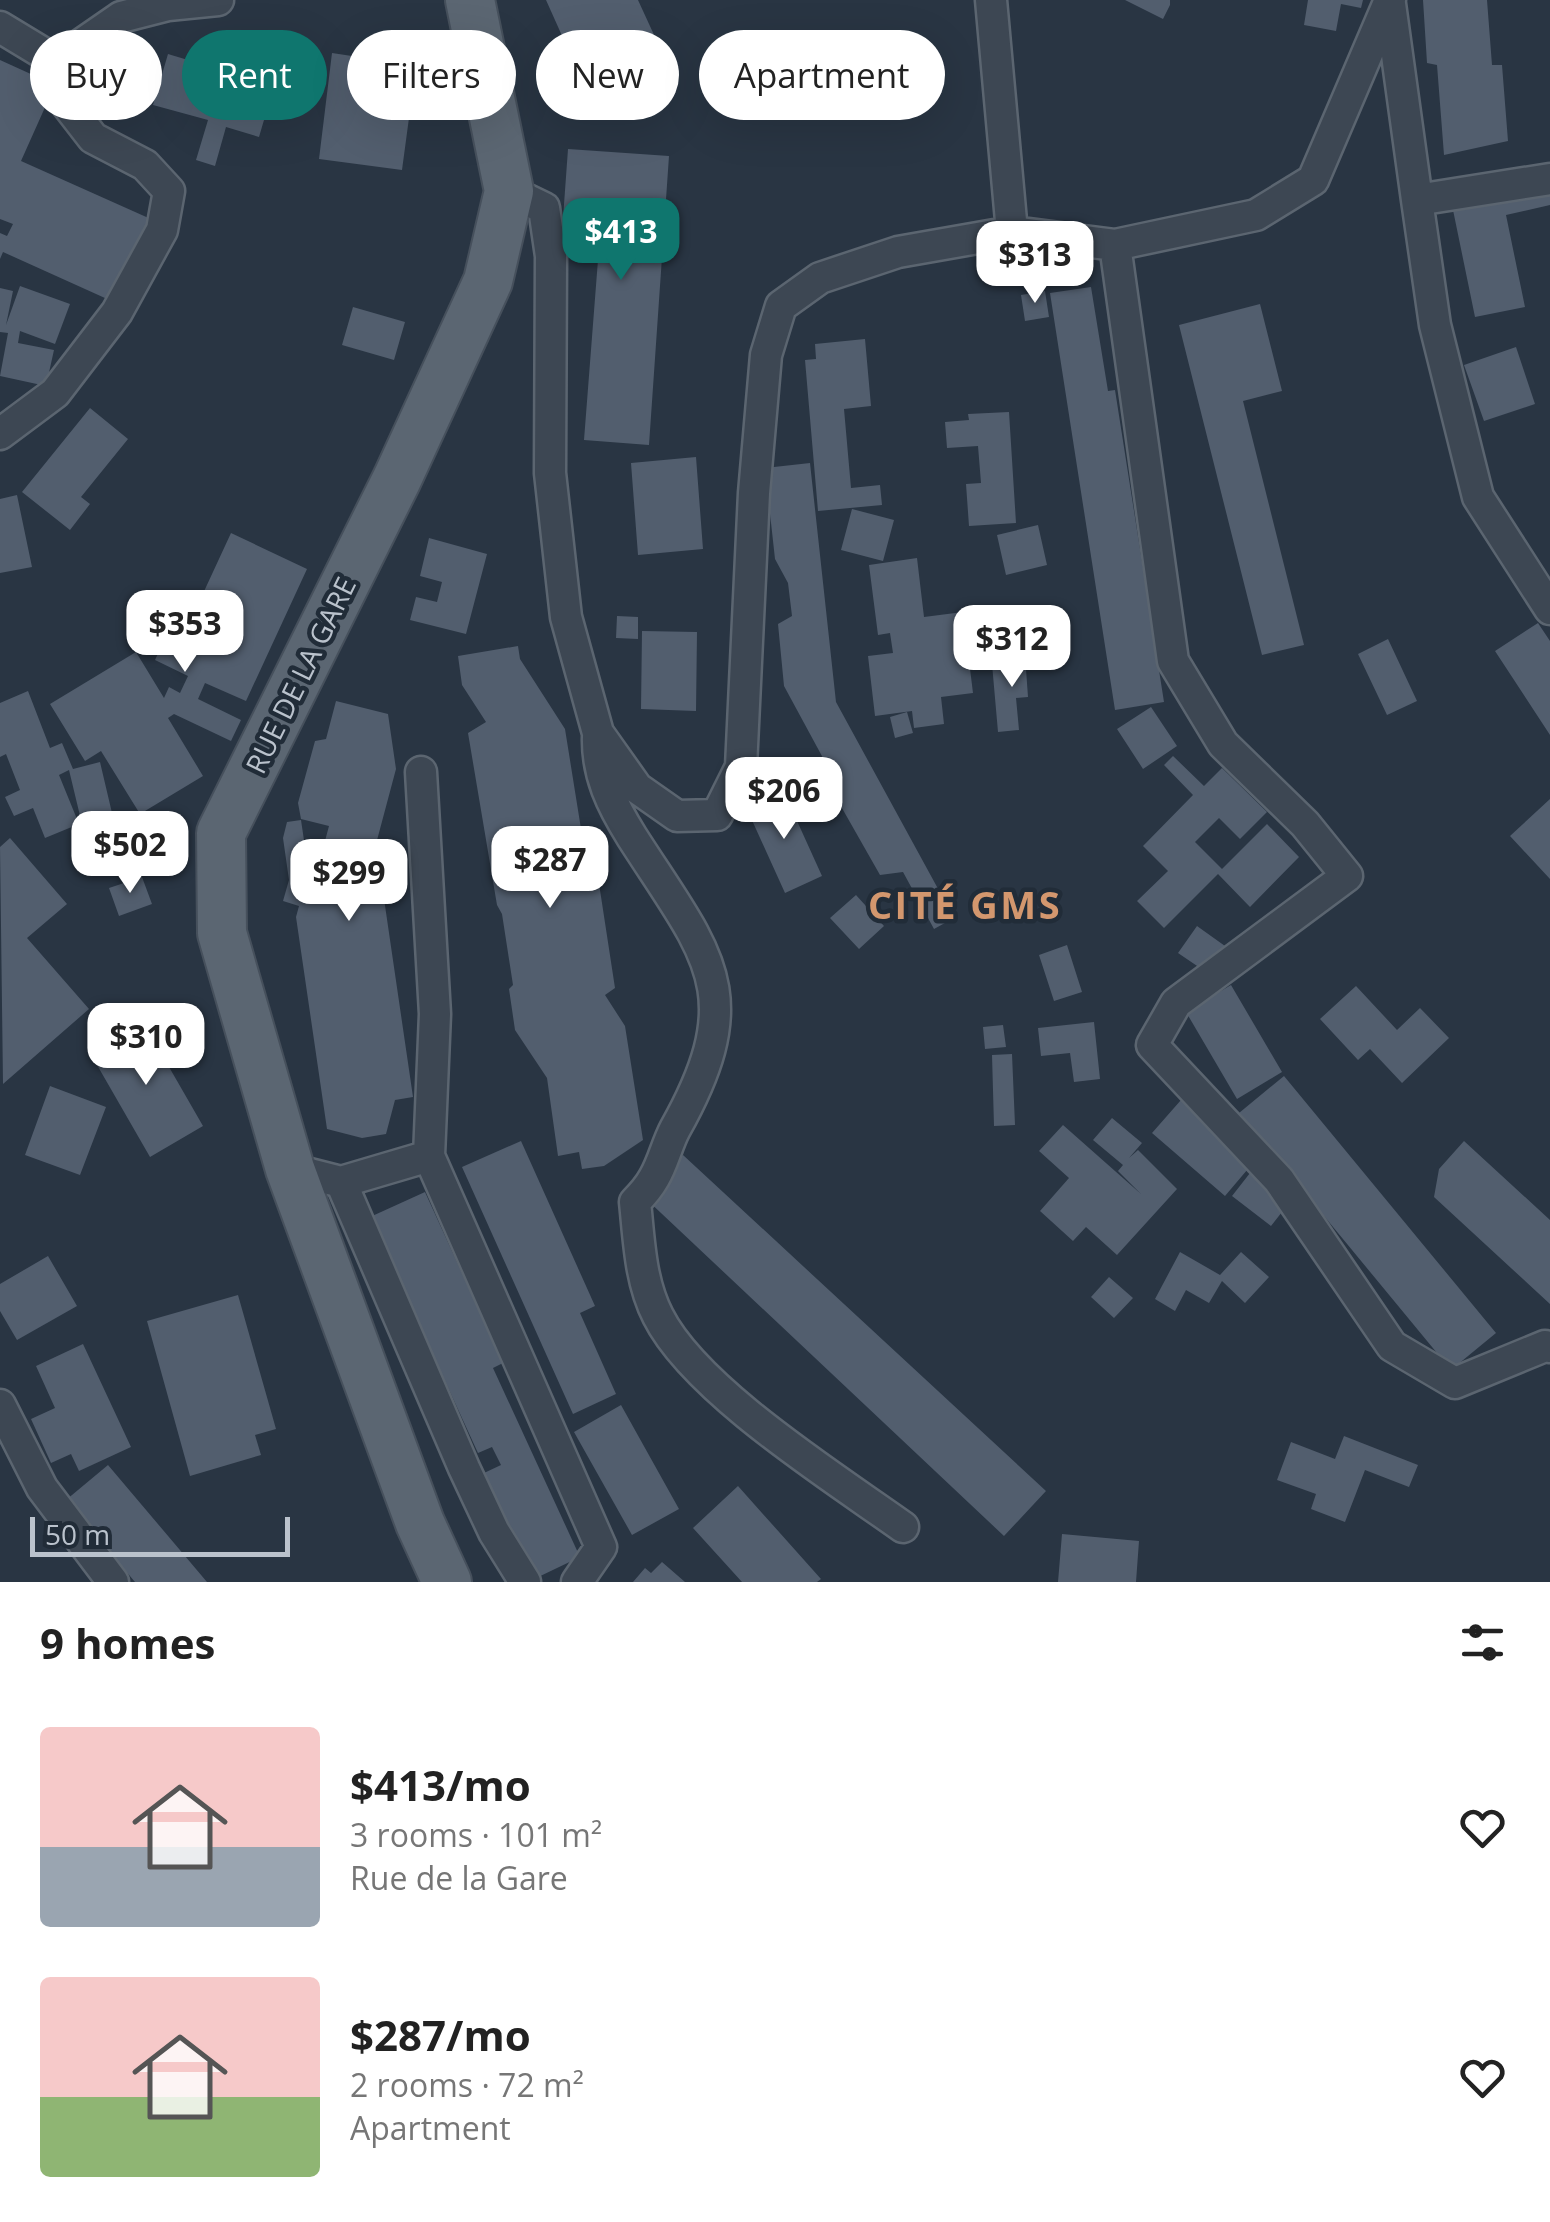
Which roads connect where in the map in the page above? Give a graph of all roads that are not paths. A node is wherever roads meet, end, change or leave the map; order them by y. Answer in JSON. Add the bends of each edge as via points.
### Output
{"nodes":[{"id":1,"x":218,"y":0,"type":"edge"},
{"id":2,"x":470,"y":0,"type":"edge"},
{"id":3,"x":991,"y":0,"type":"edge"},
{"id":4,"x":1390,"y":1,"type":"edge"},
{"id":5,"x":0,"y":26,"type":"edge"},
{"id":6,"x":102,"y":30,"type":"edge"},
{"id":7,"x":30,"y":45,"type":"edge"},
{"id":8,"x":79,"y":120,"type":"edge"},
{"id":9,"x":1550,"y":180,"type":"edge"},
{"id":10,"x":509,"y":191,"type":"junction"},
{"id":11,"x":1417,"y":200,"type":"junction"},
{"id":12,"x":1012,"y":232,"type":"junction"},
{"id":13,"x":1115,"y":245,"type":"junction"},
{"id":14,"x":0,"y":434,"type":"edge"},
{"id":15,"x":1550,"y":609,"type":"edge"},
{"id":16,"x":598,"y":732,"type":"junction"},
{"id":17,"x":422,"y":772,"type":"dead end"},
{"id":18,"x":429,"y":1156,"type":"junction"},
{"id":19,"x":290,"y":1168,"type":"junction"},
{"id":20,"x":341,"y":1182,"type":"junction"},
{"id":21,"x":1550,"y":1347,"type":"edge"},
{"id":22,"x":0,"y":1405,"type":"edge"},
{"id":23,"x":902,"y":1526,"type":"dead end"},
{"id":24,"x":113,"y":1582,"type":"edge"},
{"id":25,"x":447,"y":1582,"type":"edge"},
{"id":26,"x":524,"y":1582,"type":"edge"},
{"id":27,"x":577,"y":1582,"type":"edge"}],
"edges":[{"from":1,"to":6,"type":"street","via":[[121,17]]},
{"from":2,"to":10,"type":"main road","name":"RUE DE LA GARE"},
{"from":3,"to":12,"type":"street"},
{"from":4,"to":11,"type":"street"},
{"from":4,"to":13,"type":"street","via":[[1313,180],[1256,215]]},
{"from":5,"to":7,"type":"street"},
{"from":8,"to":14,"type":"street","via":[[93,138],[145,165],[169,191],[162,230],[116,312],[55,393]]},
{"from":9,"to":11,"type":"street"},
{"from":10,"to":16,"type":"street","via":[[544,208],[551,256],[550,473],[566,617]]},
{"from":10,"to":19,"type":"main road","name":"RUE DE LA GARE","via":[[488,282],[221,834],[222,933]]},
{"from":11,"to":15,"type":"street","via":[[1436,326],[1478,497]]},
{"from":12,"to":13,"type":"street"},
{"from":12,"to":16,"type":"street","via":[[898,252],[820,278],[782,306],[766,354],[741,767],[716,814],[677,816],[637,788]]},
{"from":13,"to":21,"type":"street","via":[[1173,661],[1223,744],[1347,876],[1176,1003],[1152,1045],[1279,1180],[1392,1346],[1455,1384]]},
{"from":16,"to":23,"type":"street","via":[[606,790],[709,963],[716,1015],[696,1092],[636,1202],[641,1264],[658,1316],[718,1388]]},
{"from":17,"to":18,"type":"street","via":[[436,1014]]},
{"from":18,"to":20,"type":"street"},
{"from":18,"to":27,"type":"street","via":[[602,1547]]},
{"from":19,"to":20,"type":"street"},
{"from":19,"to":25,"type":"main road","name":"RUE DE LA GARE"},
{"from":20,"to":26,"type":"street","via":[[464,1468]]},
{"from":22,"to":24,"type":"street","via":[[42,1488]]}]}
